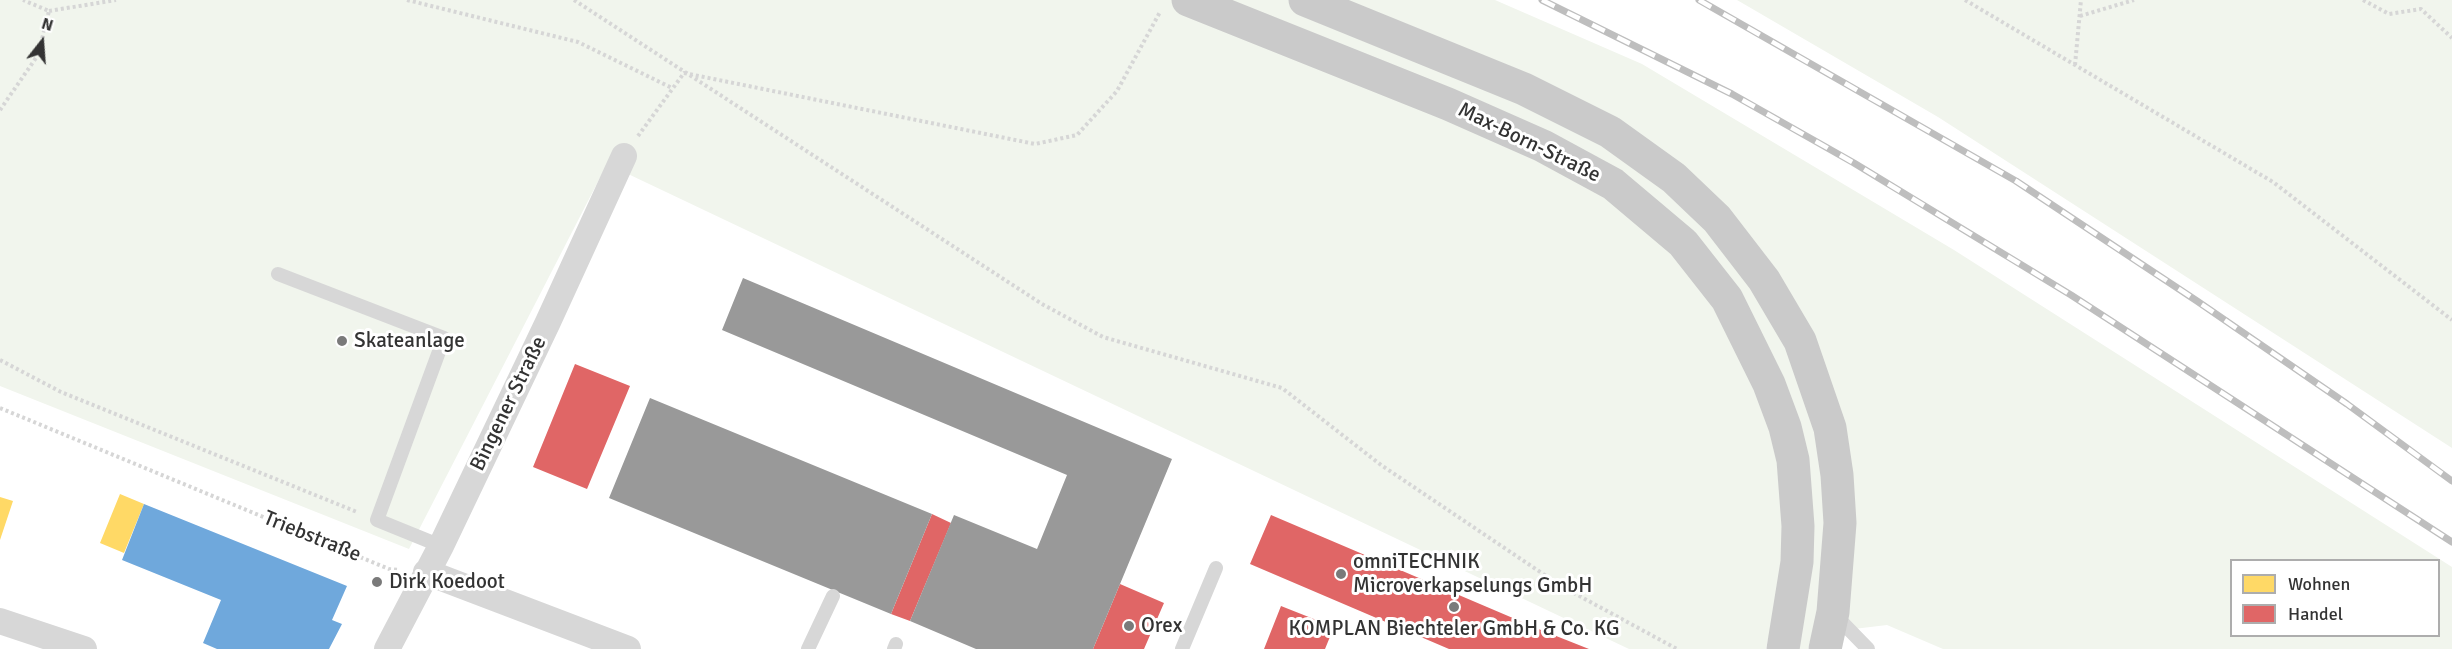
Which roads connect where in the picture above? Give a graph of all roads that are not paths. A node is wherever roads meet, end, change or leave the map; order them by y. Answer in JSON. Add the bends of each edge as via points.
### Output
{"nodes":[{"id":1,"x":1305,"y":0,"type":"edge"},
{"id":2,"x":1174,"y":5,"type":"edge"},
{"id":3,"x":624,"y":156,"type":"road end"},
{"id":4,"x":278,"y":274,"type":"dead end"},
{"id":5,"x":441,"y":546,"type":"junction"},
{"id":6,"x":1216,"y":568,"type":"dead end"},
{"id":7,"x":426,"y":572,"type":"junction"},
{"id":8,"x":833,"y":596,"type":"dead end"},
{"id":9,"x":1833,"y":612,"type":"junction"},
{"id":10,"x":0,"y":621,"type":"edge"},
{"id":11,"x":84,"y":649,"type":"edge"},
{"id":12,"x":387,"y":649,"type":"edge"},
{"id":13,"x":628,"y":649,"type":"edge"},
{"id":14,"x":808,"y":649,"type":"edge"},
{"id":15,"x":1182,"y":649,"type":"edge"},
{"id":16,"x":1784,"y":649,"type":"edge"},
{"id":17,"x":1825,"y":649,"type":"edge"},
{"id":18,"x":1868,"y":649,"type":"edge"}],
"edges":[{"from":1,"to":9,"type":"main road","name":"Max-Born-Straße","via":[[1524,89],[1610,132],[1674,177],[1717,219],[1764,280],[1800,341],[1830,428],[1840,523]]},
{"from":2,"to":16,"type":"main road","name":"Max-Born-Straße","via":[[1448,104],[1544,146],[1613,184],[1683,243],[1727,299],[1785,426],[1793,460],[1798,526],[1797,562]]},
{"from":3,"to":5,"type":"street","name":"Bingener Straße"},
{"from":4,"to":5,"type":"lane","via":[[444,338],[377,520]]},
{"from":5,"to":7,"type":"street","name":"Bingener Straße"},
{"from":6,"to":15,"type":"lane"},
{"from":7,"to":12,"type":"street","name":"Bingener Straße"},
{"from":7,"to":13,"type":"street"},
{"from":8,"to":14,"type":"lane"},
{"from":9,"to":17,"type":"main road","name":"Max-Born-Straße"},
{"from":9,"to":18,"type":"lane"},
{"from":10,"to":11,"type":"street"}]}
